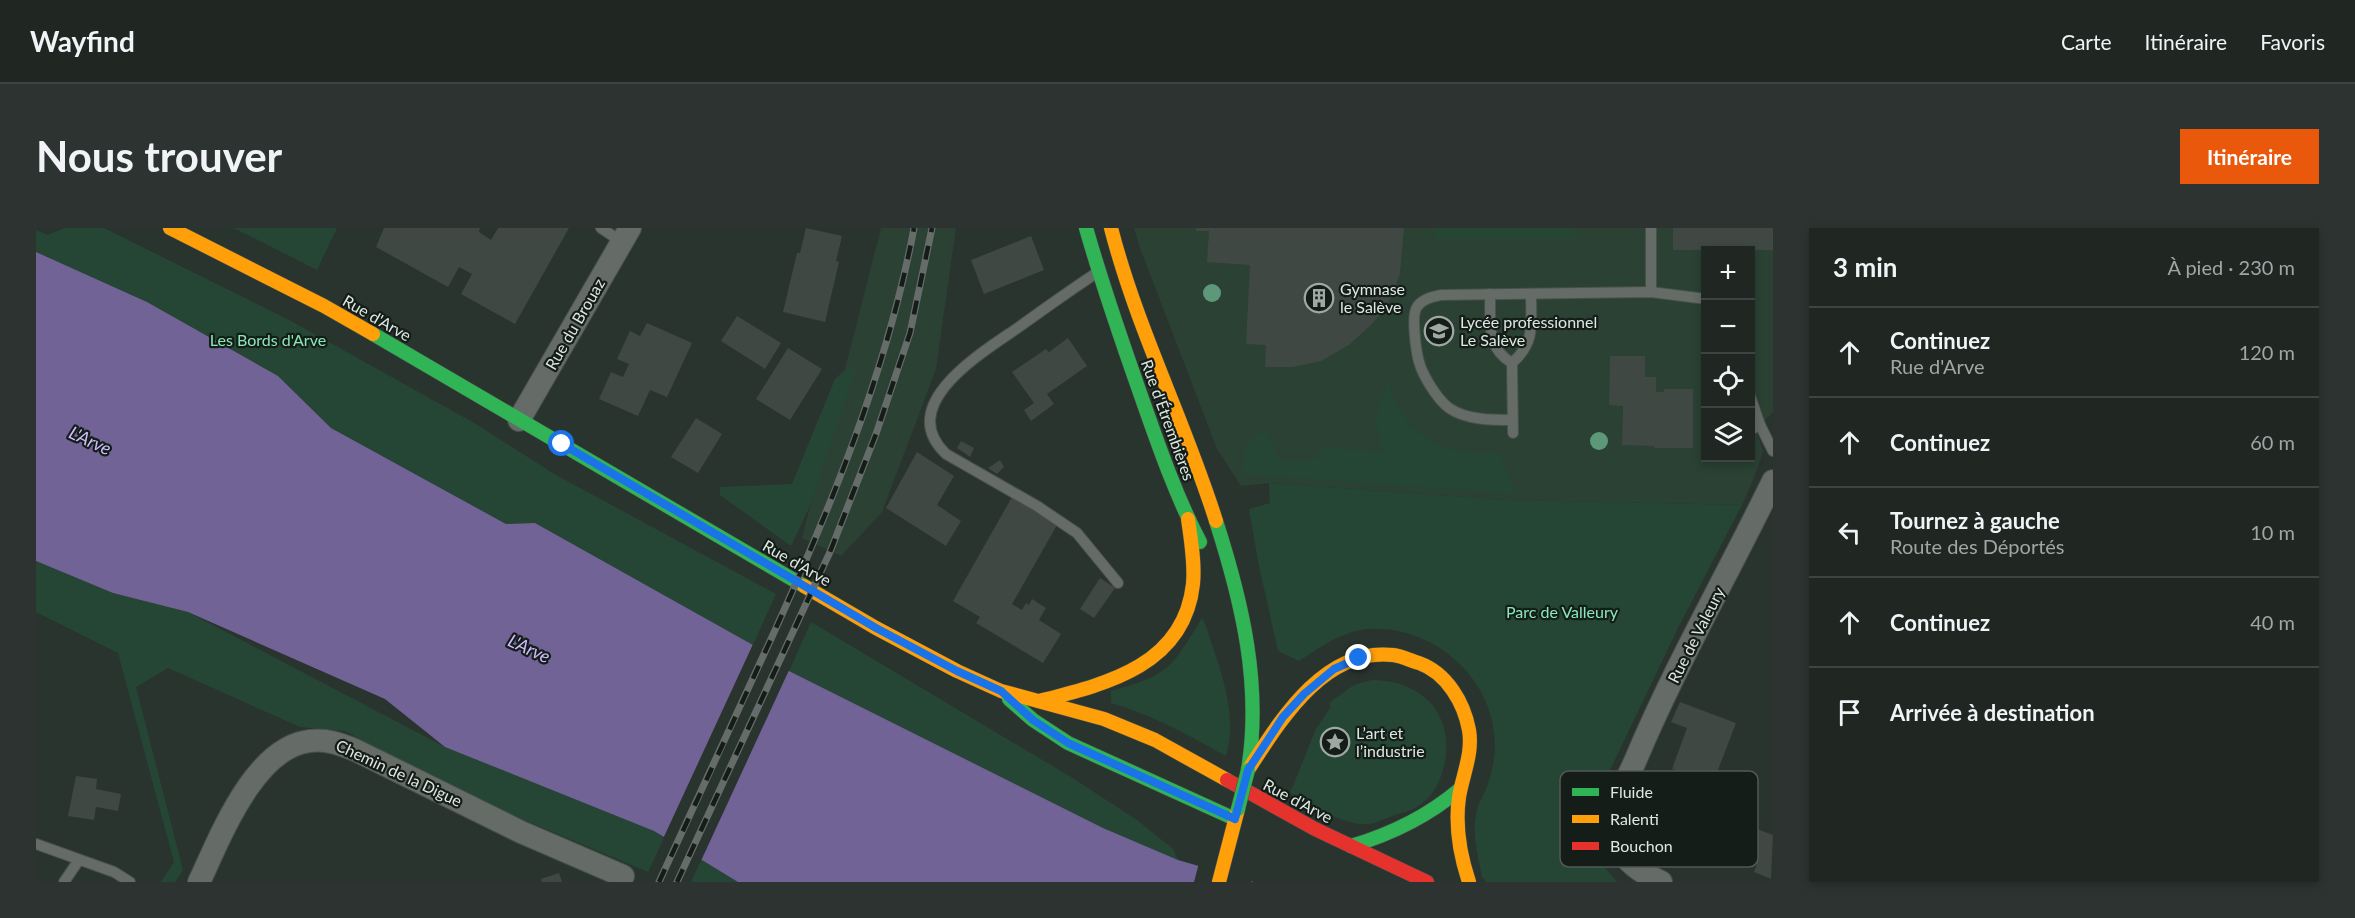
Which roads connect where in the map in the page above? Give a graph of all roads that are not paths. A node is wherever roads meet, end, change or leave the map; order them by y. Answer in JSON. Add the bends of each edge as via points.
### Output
{"nodes":[{"id":1,"x":170,"y":228,"type":"edge"},
{"id":2,"x":601,"y":228,"type":"edge"},
{"id":3,"x":1078,"y":228,"type":"edge"},
{"id":4,"x":1086,"y":228,"type":"edge"},
{"id":5,"x":1111,"y":228,"type":"edge"},
{"id":6,"x":1651,"y":228,"type":"edge"},
{"id":7,"x":626,"y":235,"type":"edge"},
{"id":8,"x":1090,"y":243,"type":"junction"},
{"id":9,"x":1121,"y":264,"type":"junction"},
{"id":10,"x":1099,"y":272,"type":"junction"},
{"id":11,"x":1651,"y":292,"type":"junction"},
{"id":12,"x":1490,"y":294,"type":"junction"},
{"id":13,"x":1531,"y":294,"type":"junction"},
{"id":14,"x":1701,"y":298,"type":"edge"},
{"id":15,"x":1512,"y":363,"type":"junction"},
{"id":16,"x":519,"y":420,"type":"junction"},
{"id":17,"x":1512,"y":420,"type":"junction"},
{"id":18,"x":1755,"y":428,"type":"edge"},
{"id":19,"x":1513,"y":433,"type":"dead end"},
{"id":20,"x":1773,"y":451,"type":"edge"},
{"id":21,"x":1773,"y":482,"type":"edge"},
{"id":22,"x":1188,"y":519,"type":"junction"},
{"id":23,"x":1208,"y":557,"type":"dead end"},
{"id":24,"x":1219,"y":576,"type":"dead end"},
{"id":25,"x":1118,"y":583,"type":"dead end"},
{"id":26,"x":1242,"y":613,"type":"junction"},
{"id":27,"x":1001,"y":691,"type":"junction"},
{"id":28,"x":1038,"y":702,"type":"junction"},
{"id":29,"x":1248,"y":770,"type":"junction"},
{"id":30,"x":1631,"y":771,"type":"edge"},
{"id":31,"x":1460,"y":789,"type":"junction"},
{"id":32,"x":1237,"y":814,"type":"junction"},
{"id":33,"x":36,"y":844,"type":"edge"},
{"id":34,"x":1351,"y":846,"type":"junction"},
{"id":35,"x":79,"y":860,"type":"junction"},
{"id":36,"x":1634,"y":867,"type":"edge"},
{"id":37,"x":633,"y":879,"type":"edge"},
{"id":38,"x":64,"y":882,"type":"edge"},
{"id":39,"x":130,"y":882,"type":"edge"},
{"id":40,"x":199,"y":882,"type":"edge"},
{"id":41,"x":600,"y":882,"type":"edge"},
{"id":42,"x":1219,"y":882,"type":"edge"},
{"id":43,"x":1427,"y":882,"type":"edge"},
{"id":44,"x":1469,"y":882,"type":"edge"},
{"id":45,"x":1661,"y":882,"type":"edge"}],
"edges":[{"from":1,"to":16,"type":"main road","name":"Rue d'Arve","via":[[324,306]]},
{"from":2,"to":7,"type":"lane"},
{"from":3,"to":8,"type":"lane"},
{"from":4,"to":8,"type":"main road","name":"Rue d'Étrembières"},
{"from":5,"to":9,"type":"main road","name":"Rue d'Étrembières"},
{"from":6,"to":11,"type":"lane"},
{"from":7,"to":16,"type":"street","name":"Rue du Brouaz"},
{"from":8,"to":10,"type":"main road","name":"Rue d'Étrembières"},
{"from":9,"to":10,"type":"lane"},
{"from":9,"to":26,"type":"main road","name":"Rue d'Étrembières","via":[[1212,506]]},
{"from":10,"to":22,"type":"main road","name":"Rue d'Étrembières"},
{"from":10,"to":25,"type":"lane","via":[[963,366],[944,386],[930,426],[936,444],[946,454],[1077,533]]},
{"from":11,"to":13,"type":"lane"},
{"from":11,"to":14,"type":"lane"},
{"from":12,"to":13,"type":"lane"},
{"from":12,"to":15,"type":"lane","via":[[1494,349]]},
{"from":12,"to":17,"type":"lane","via":[[1424,299],[1415,308],[1419,362],[1433,389],[1449,408],[1469,416]]},
{"from":13,"to":15,"type":"lane","via":[[1531,338],[1524,353]]},
{"from":15,"to":17,"type":"lane"},
{"from":16,"to":27,"type":"main road","name":"Rue d'Arve","via":[[876,628]]},
{"from":17,"to":19,"type":"lane"},
{"from":18,"to":20,"type":"lane"},
{"from":21,"to":30,"type":"street","name":"Rue de Valeury","via":[[1656,712]]},
{"from":22,"to":23,"type":"main road","name":"Rue d'Étrembières"},
{"from":22,"to":28,"type":"main road","via":[[1193,568],[1190,603],[1184,620],[1164,648],[1136,670]]},
{"from":24,"to":26,"type":"main road","name":"Rue d'Étrembières"},
{"from":26,"to":29,"type":"main road","name":"Rue d'Étrembières","via":[[1255,705]]},
{"from":27,"to":28,"type":"main road","name":"Rue d'Arve"},
{"from":27,"to":32,"type":"main road","via":[[1033,720],[1068,743]]},
{"from":28,"to":34,"type":"main road","name":"Rue d'Arve","via":[[1104,719],[1146,736]]},
{"from":29,"to":31,"type":"main road","via":[[1293,704],[1334,669],[1359,658],[1395,656],[1433,670],[1451,687],[1462,705],[1470,752]]},
{"from":29,"to":32,"type":"main road","name":"Rue d'Étrembières","bridge":true},
{"from":31,"to":34,"type":"main road","via":[[1418,821]]},
{"from":31,"to":44,"type":"main road","via":[[1460,846]]},
{"from":32,"to":42,"type":"main road","name":"Rue d'Étrembières"},
{"from":33,"to":35,"type":"lane"},
{"from":34,"to":43,"type":"main road","name":"Rue d'Arve"},
{"from":35,"to":38,"type":"lane"},
{"from":35,"to":39,"type":"lane"},
{"from":36,"to":45,"type":"street","name":"Rue de Valeury"},
{"from":37,"to":40,"type":"street","name":"Chemin de la Digue","via":[[521,832],[356,750],[331,741],[309,741],[273,757],[254,779],[227,823]]},
{"from":37,"to":41,"type":"street","name":"Chemin de la Digue"}]}
